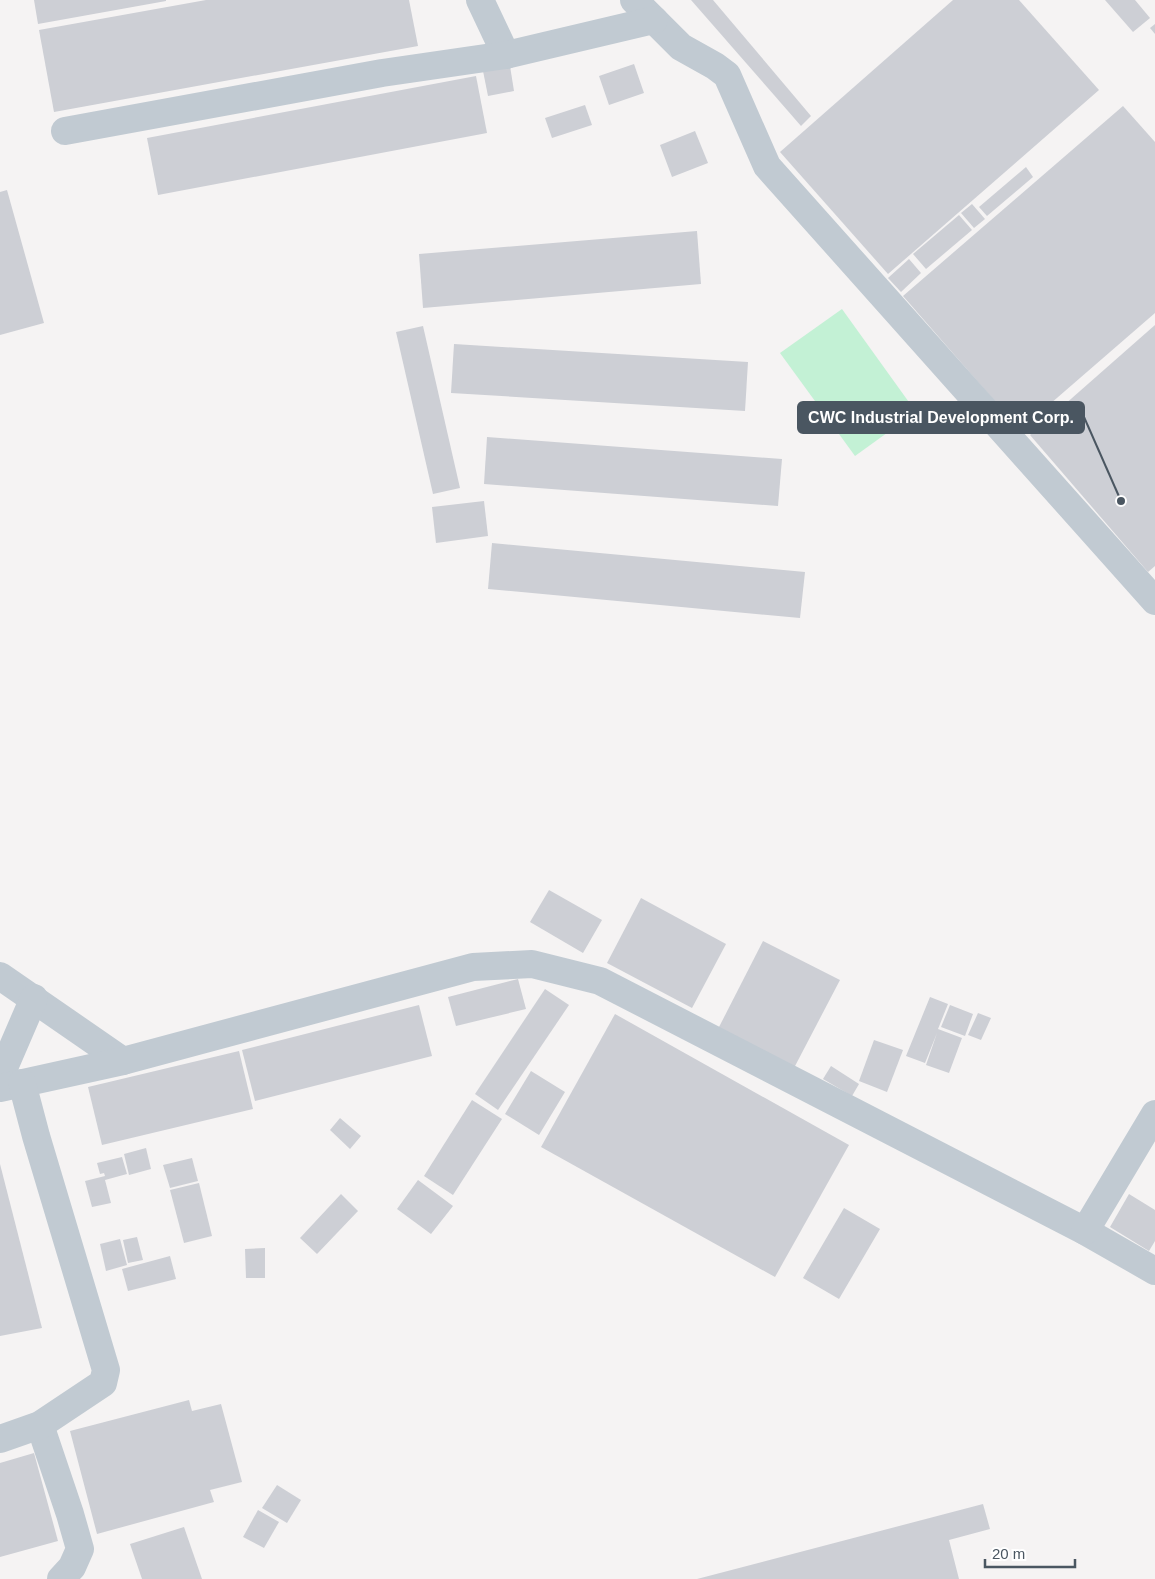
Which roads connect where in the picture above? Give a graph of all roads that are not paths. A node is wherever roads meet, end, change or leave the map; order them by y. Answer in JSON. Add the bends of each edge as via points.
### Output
{"nodes":[{"id":1,"x":480,"y":0,"type":"edge"},
{"id":2,"x":634,"y":0,"type":"edge"},
{"id":3,"x":654,"y":20,"type":"junction"},
{"id":4,"x":506,"y":55,"type":"junction"},
{"id":5,"x":65,"y":131,"type":"dead end"},
{"id":6,"x":1155,"y":602,"type":"edge"},
{"id":7,"x":0,"y":976,"type":"edge"},
{"id":8,"x":34,"y":998,"type":"junction"},
{"id":9,"x":123,"y":1061,"type":"junction"},
{"id":10,"x":7,"y":1083,"type":"edge"},
{"id":11,"x":1155,"y":1114,"type":"edge"},
{"id":12,"x":1086,"y":1231,"type":"junction"},
{"id":13,"x":1155,"y":1271,"type":"edge"},
{"id":14,"x":40,"y":1425,"type":"junction"},
{"id":15,"x":0,"y":1439,"type":"edge"},
{"id":16,"x":61,"y":1579,"type":"edge"}],
"edges":[{"from":1,"to":4,"type":"street"},
{"from":2,"to":3,"type":"street"},
{"from":3,"to":4,"type":"street"},
{"from":3,"to":6,"type":"street","via":[[681,48],[726,75],[767,166]]},
{"from":4,"to":5,"type":"street"},
{"from":7,"to":8,"type":"street"},
{"from":8,"to":9,"type":"street"},
{"from":8,"to":10,"type":"street"},
{"from":9,"to":10,"type":"street"},
{"from":9,"to":12,"type":"street","via":[[473,967],[532,964],[600,981]]},
{"from":10,"to":14,"type":"street","via":[[38,1145],[106,1370],[103,1383]]},
{"from":11,"to":12,"type":"street"},
{"from":12,"to":13,"type":"street"},
{"from":14,"to":15,"type":"street"},
{"from":14,"to":16,"type":"street","via":[[80,1549],[72,1567]]}]}
